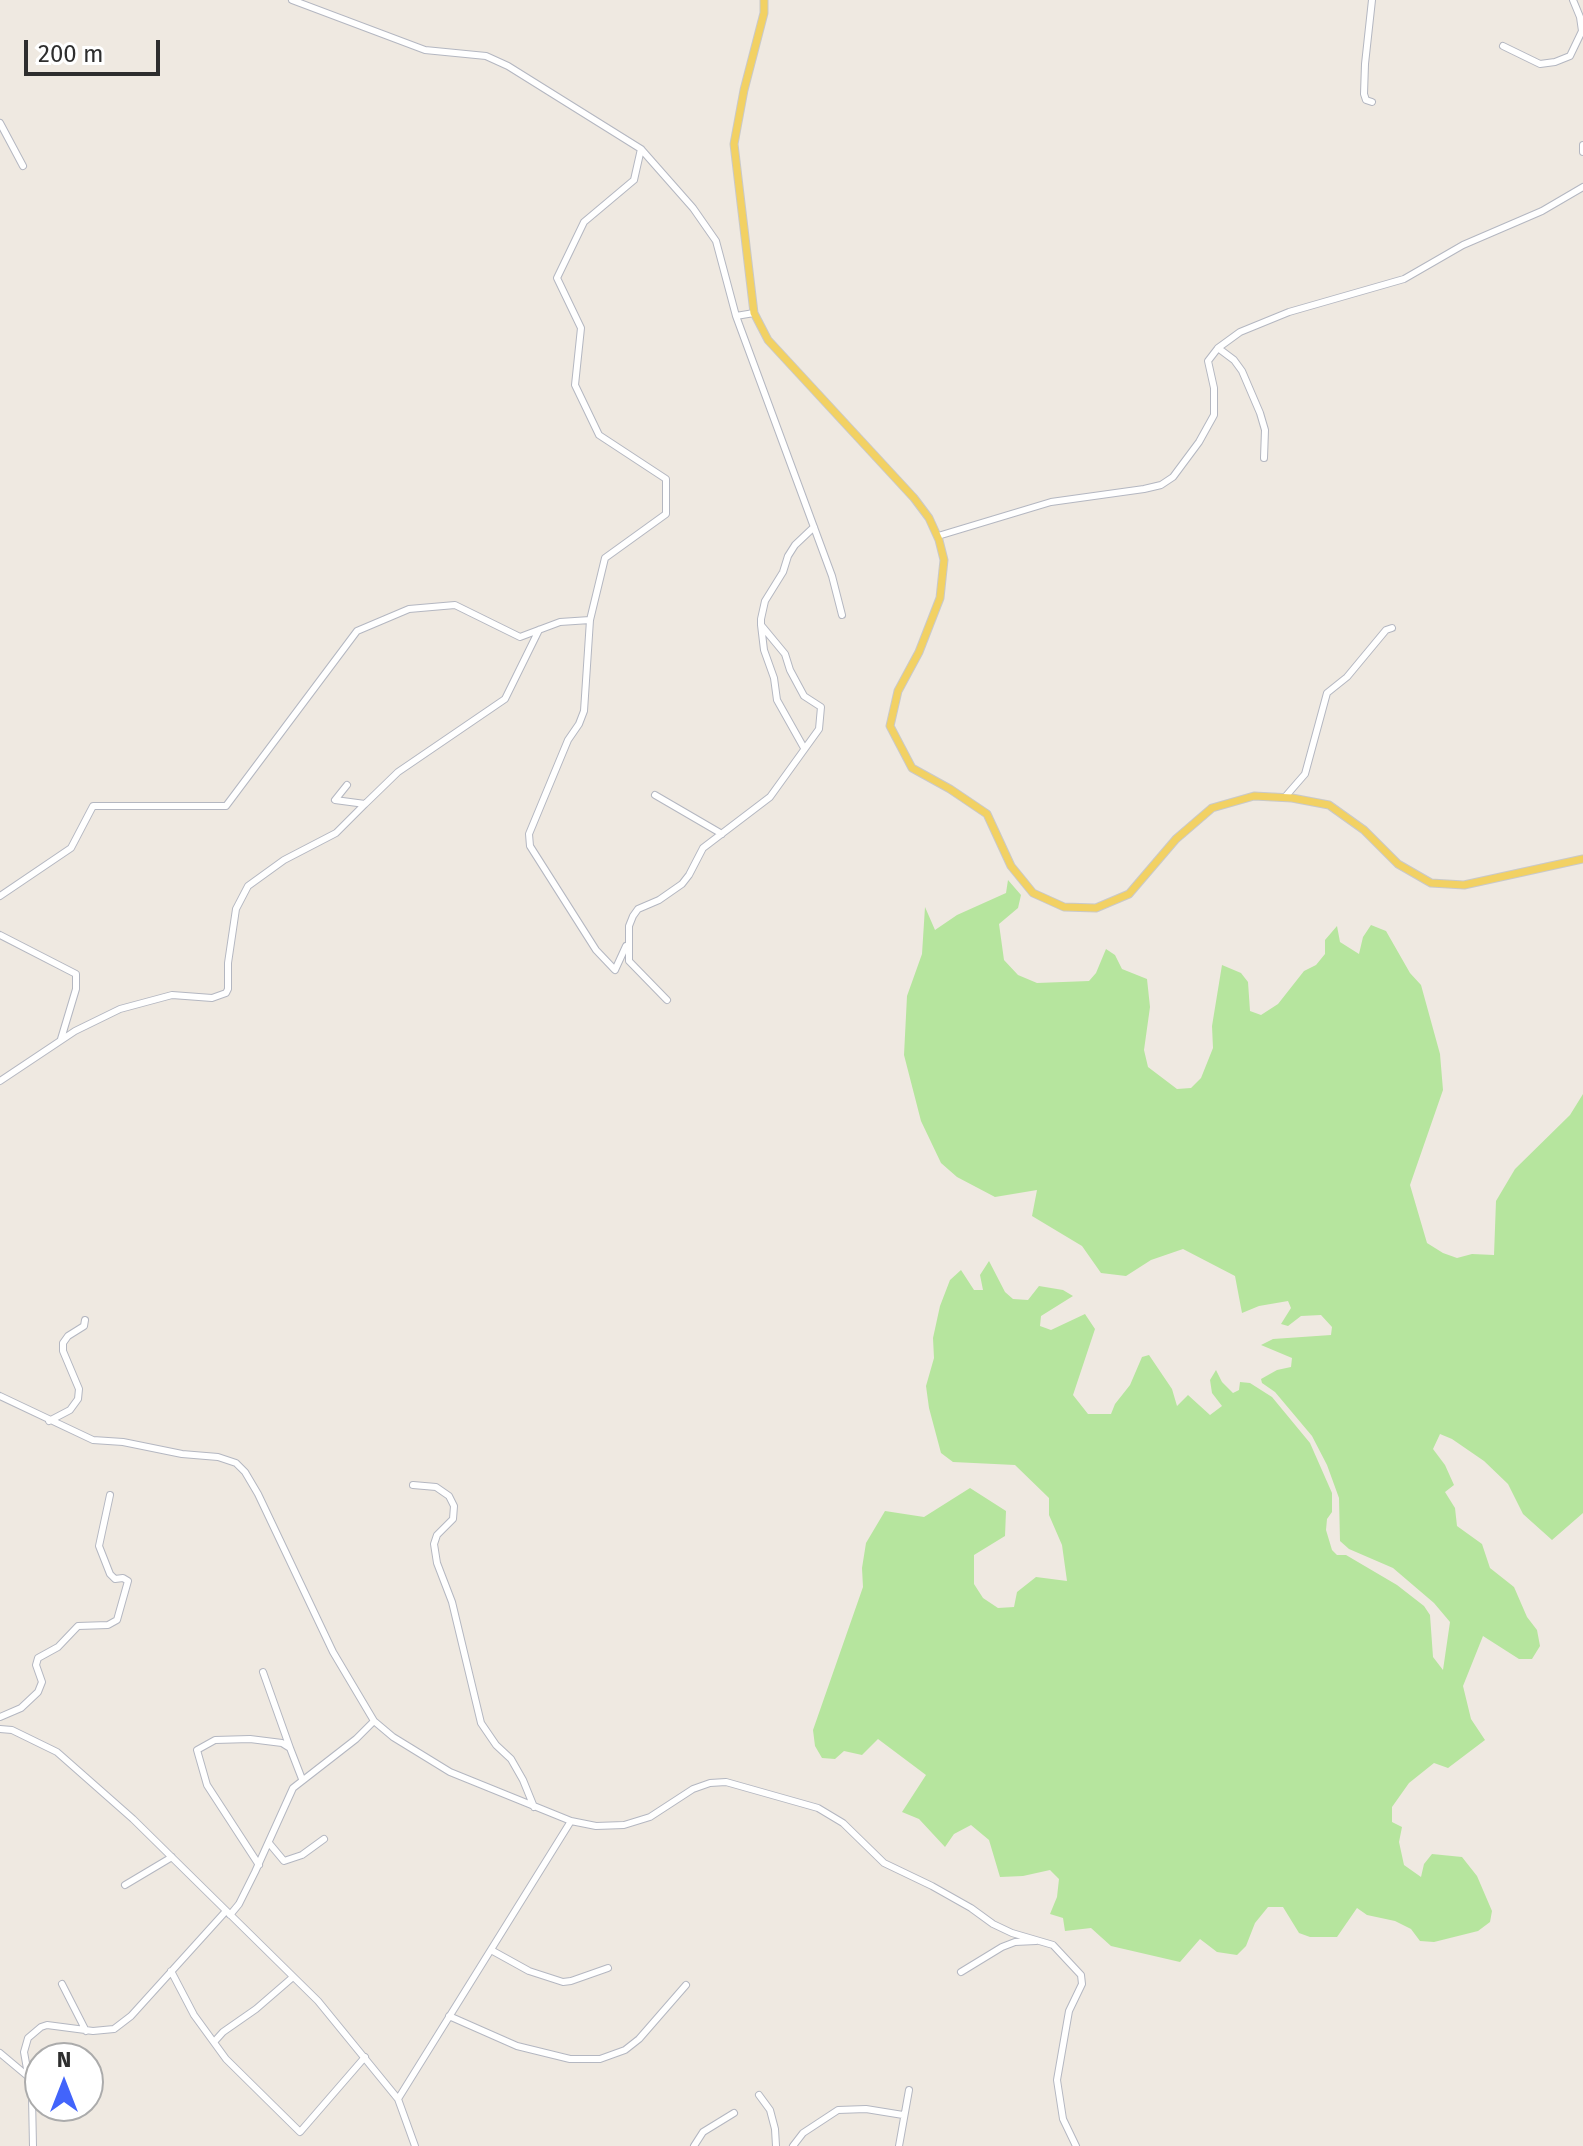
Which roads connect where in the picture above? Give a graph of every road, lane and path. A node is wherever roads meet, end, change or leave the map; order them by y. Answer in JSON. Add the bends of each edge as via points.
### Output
{"nodes":[{"id":1,"x":292,"y":0,"type":"edge"},
{"id":2,"x":764,"y":0,"type":"edge"},
{"id":3,"x":1372,"y":0,"type":"edge"},
{"id":4,"x":1573,"y":0,"type":"edge"},
{"id":5,"x":1503,"y":46,"type":"dead end"},
{"id":6,"x":1372,"y":102,"type":"dead end"},
{"id":7,"x":0,"y":123,"type":"edge"},
{"id":8,"x":1583,"y":145,"type":"edge"},
{"id":9,"x":641,"y":149,"type":"junction"},
{"id":10,"x":1583,"y":152,"type":"edge"},
{"id":11,"x":23,"y":166,"type":"dead end"},
{"id":12,"x":1583,"y":187,"type":"edge"},
{"id":13,"x":754,"y":313,"type":"junction"},
{"id":14,"x":736,"y":316,"type":"junction"},
{"id":15,"x":1218,"y":348,"type":"junction"},
{"id":16,"x":1264,"y":458,"type":"dead end"},
{"id":17,"x":814,"y":527,"type":"junction"},
{"id":18,"x":938,"y":536,"type":"junction"},
{"id":19,"x":842,"y":615,"type":"dead end"},
{"id":20,"x":590,"y":620,"type":"junction"},
{"id":21,"x":761,"y":625,"type":"junction"},
{"id":22,"x":1392,"y":628,"type":"dead end"},
{"id":23,"x":539,"y":630,"type":"junction"},
{"id":24,"x":798,"y":739,"type":"junction"},
{"id":25,"x":804,"y":748,"type":"junction"},
{"id":26,"x":798,"y":755,"type":"junction"},
{"id":27,"x":347,"y":785,"type":"dead end"},
{"id":28,"x":655,"y":795,"type":"dead end"},
{"id":29,"x":1285,"y":797,"type":"junction"},
{"id":30,"x":365,"y":804,"type":"junction"},
{"id":31,"x":722,"y":834,"type":"junction"},
{"id":32,"x":1583,"y":859,"type":"edge"},
{"id":33,"x":0,"y":896,"type":"edge"},
{"id":34,"x":0,"y":935,"type":"edge"},
{"id":35,"x":628,"y":943,"type":"junction"},
{"id":36,"x":667,"y":1000,"type":"dead end"},
{"id":37,"x":61,"y":1041,"type":"junction"},
{"id":38,"x":0,"y":1081,"type":"edge"},
{"id":39,"x":85,"y":1320,"type":"dead end"},
{"id":40,"x":0,"y":1396,"type":"edge"},
{"id":41,"x":49,"y":1421,"type":"junction"},
{"id":42,"x":413,"y":1485,"type":"dead end"},
{"id":43,"x":110,"y":1495,"type":"dead end"},
{"id":44,"x":263,"y":1672,"type":"dead end"},
{"id":45,"x":0,"y":1717,"type":"edge"},
{"id":46,"x":374,"y":1721,"type":"junction"},
{"id":47,"x":0,"y":1729,"type":"edge"},
{"id":48,"x":290,"y":1748,"type":"junction"},
{"id":49,"x":302,"y":1779,"type":"junction"},
{"id":50,"x":534,"y":1807,"type":"junction"},
{"id":51,"x":571,"y":1821,"type":"junction"},
{"id":52,"x":324,"y":1839,"type":"dead end"},
{"id":53,"x":269,"y":1843,"type":"junction"},
{"id":54,"x":172,"y":1857,"type":"junction"},
{"id":55,"x":259,"y":1865,"type":"junction"},
{"id":56,"x":125,"y":1885,"type":"dead end"},
{"id":57,"x":228,"y":1913,"type":"junction"},
{"id":58,"x":1012,"y":1933,"type":"junction"},
{"id":59,"x":1040,"y":1941,"type":"junction"},
{"id":60,"x":1015,"y":1942,"type":"junction"},
{"id":61,"x":491,"y":1950,"type":"junction"},
{"id":62,"x":608,"y":1968,"type":"dead end"},
{"id":63,"x":171,"y":1971,"type":"junction"},
{"id":64,"x":961,"y":1972,"type":"dead end"},
{"id":65,"x":293,"y":1977,"type":"junction"},
{"id":66,"x":62,"y":1984,"type":"dead end"},
{"id":67,"x":686,"y":1985,"type":"dead end"},
{"id":68,"x":449,"y":2016,"type":"junction"},
{"id":69,"x":86,"y":2031,"type":"junction"},
{"id":70,"x":27,"y":2042,"type":"edge"},
{"id":71,"x":214,"y":2042,"type":"junction"},
{"id":72,"x":0,"y":2053,"type":"edge"},
{"id":73,"x":365,"y":2057,"type":"junction"},
{"id":74,"x":24,"y":2073,"type":"edge"},
{"id":75,"x":909,"y":2090,"type":"dead end"},
{"id":76,"x":759,"y":2095,"type":"dead end"},
{"id":77,"x":398,"y":2099,"type":"junction"},
{"id":78,"x":734,"y":2113,"type":"dead end"},
{"id":79,"x":903,"y":2115,"type":"junction"},
{"id":80,"x":32,"y":2122,"type":"edge"},
{"id":81,"x":33,"y":2146,"type":"edge"},
{"id":82,"x":415,"y":2146,"type":"edge"},
{"id":83,"x":694,"y":2146,"type":"edge"},
{"id":84,"x":776,"y":2146,"type":"edge"},
{"id":85,"x":793,"y":2146,"type":"edge"},
{"id":86,"x":899,"y":2146,"type":"edge"},
{"id":87,"x":1076,"y":2146,"type":"edge"}],
"edges":[{"from":1,"to":9,"type":"street","via":[[425,50],[486,56]]},
{"from":2,"to":13,"type":"main road","via":[[734,144]]},
{"from":3,"to":6,"type":"street","via":[[1364,94]]},
{"from":4,"to":5,"type":"street","via":[[1582,31],[1565,59],[1533,62]]},
{"from":7,"to":11,"type":"street"},
{"from":8,"to":10,"type":"street"},
{"from":9,"to":14,"type":"street","via":[[716,241]]},
{"from":9,"to":20,"type":"street","via":[[634,180],[584,222],[557,278],[581,328],[575,385],[599,435],[666,479],[666,514],[605,558]]},
{"from":12,"to":15,"type":"street","via":[[1404,279],[1261,322]]},
{"from":13,"to":14,"type":"street"},
{"from":13,"to":18,"type":"main road","via":[[768,340],[914,498]]},
{"from":14,"to":17,"type":"street"},
{"from":15,"to":16,"type":"street","via":[[1242,371],[1265,430]]},
{"from":15,"to":18,"type":"street","via":[[1208,361],[1214,415],[1173,477],[1144,489],[1051,502]]},
{"from":17,"to":19,"type":"street"},
{"from":17,"to":21,"type":"street","via":[[788,556],[765,601]]},
{"from":18,"to":29,"type":"main road","via":[[944,560],[940,598],[898,691],[890,726],[912,768],[987,814],[1011,866],[1033,893],[1064,907],[1096,908],[1129,894],[1176,839],[1212,808],[1254,796]]},
{"from":20,"to":23,"type":"street"},
{"from":20,"to":35,"type":"street","via":[[584,711],[529,834],[530,846],[596,950],[615,970]]},
{"from":21,"to":24,"type":"street","via":[[777,700]]},
{"from":21,"to":25,"type":"street","via":[[785,654],[804,696],[821,707],[819,729]]},
{"from":22,"to":29,"type":"street","via":[[1327,693],[1305,774]]},
{"from":23,"to":30,"type":"street","via":[[505,699],[398,772]]},
{"from":23,"to":33,"type":"street","via":[[520,637],[455,605],[409,609],[357,631],[226,806],[93,806],[71,848]]},
{"from":24,"to":25,"type":"street"},
{"from":24,"to":26,"type":"street"},
{"from":25,"to":26,"type":"street"},
{"from":26,"to":31,"type":"street","via":[[770,797]]},
{"from":27,"to":30,"type":"street","via":[[335,800]]},
{"from":28,"to":31,"type":"street"},
{"from":29,"to":32,"type":"main road","via":[[1329,805],[1398,864],[1431,883],[1464,885]]},
{"from":30,"to":37,"type":"street","via":[[336,833],[248,886],[236,909],[226,993],[212,998],[154,998],[100,1018]]},
{"from":31,"to":35,"type":"street","via":[[703,848],[682,884],[638,909],[630,921]]},
{"from":34,"to":37,"type":"street","via":[[76,974]]},
{"from":35,"to":36,"type":"street","via":[[632,967]]},
{"from":37,"to":38,"type":"street"},
{"from":39,"to":41,"type":"street","via":[[63,1343],[78,1399]]},
{"from":40,"to":41,"type":"street"},
{"from":41,"to":46,"type":"street","via":[[93,1440],[228,1459],[245,1472],[333,1652]]},
{"from":42,"to":50,"type":"street","via":[[436,1487],[454,1506],[453,1519],[434,1544],[437,1563],[455,1613],[481,1723],[511,1759]]},
{"from":43,"to":45,"type":"street","via":[[99,1546],[110,1574],[128,1581],[117,1620],[76,1627],[58,1647],[38,1658],[38,1692],[21,1708]]},
{"from":44,"to":48,"type":"street"},
{"from":46,"to":49,"type":"street"},
{"from":46,"to":50,"type":"street","via":[[450,1772]]},
{"from":47,"to":54,"type":"street","via":[[57,1752]]},
{"from":48,"to":49,"type":"street"},
{"from":48,"to":55,"type":"street","via":[[275,1741],[231,1739],[211,1741],[197,1750],[207,1785]]},
{"from":49,"to":53,"type":"street"},
{"from":50,"to":51,"type":"street"},
{"from":51,"to":58,"type":"street","via":[[624,1825],[650,1817],[693,1789],[726,1782],[818,1808],[843,1823],[884,1863]]},
{"from":51,"to":61,"type":"street"},
{"from":52,"to":53,"type":"street","via":[[284,1861]]},
{"from":53,"to":55,"type":"street"},
{"from":54,"to":56,"type":"street"},
{"from":54,"to":57,"type":"street"},
{"from":55,"to":57,"type":"street","via":[[239,1904]]},
{"from":57,"to":63,"type":"street"},
{"from":57,"to":65,"type":"street"},
{"from":58,"to":59,"type":"street"},
{"from":58,"to":60,"type":"street"},
{"from":59,"to":60,"type":"street"},
{"from":59,"to":87,"type":"street","via":[[1053,1945],[1081,1975],[1057,2080],[1063,2119]]},
{"from":60,"to":64,"type":"street"},
{"from":61,"to":62,"type":"street","via":[[563,1982]]},
{"from":61,"to":68,"type":"street"},
{"from":63,"to":69,"type":"street","via":[[123,2023],[106,2031]]},
{"from":63,"to":71,"type":"street"},
{"from":65,"to":71,"type":"street"},
{"from":65,"to":73,"type":"street"},
{"from":66,"to":69,"type":"street"},
{"from":67,"to":68,"type":"street","via":[[639,2039],[600,2059],[579,2061],[517,2046]]},
{"from":68,"to":77,"type":"street"},
{"from":69,"to":70,"type":"street","via":[[47,2025]]},
{"from":71,"to":73,"type":"street","via":[[300,2132]]},
{"from":72,"to":74,"type":"street"},
{"from":73,"to":77,"type":"street"},
{"from":75,"to":79,"type":"street"},
{"from":76,"to":84,"type":"street","via":[[770,2110]]},
{"from":77,"to":82,"type":"street"},
{"from":78,"to":83,"type":"street","via":[[703,2132]]},
{"from":79,"to":85,"type":"street","via":[[838,2110]]},
{"from":79,"to":86,"type":"street"},
{"from":80,"to":81,"type":"street"}]}
